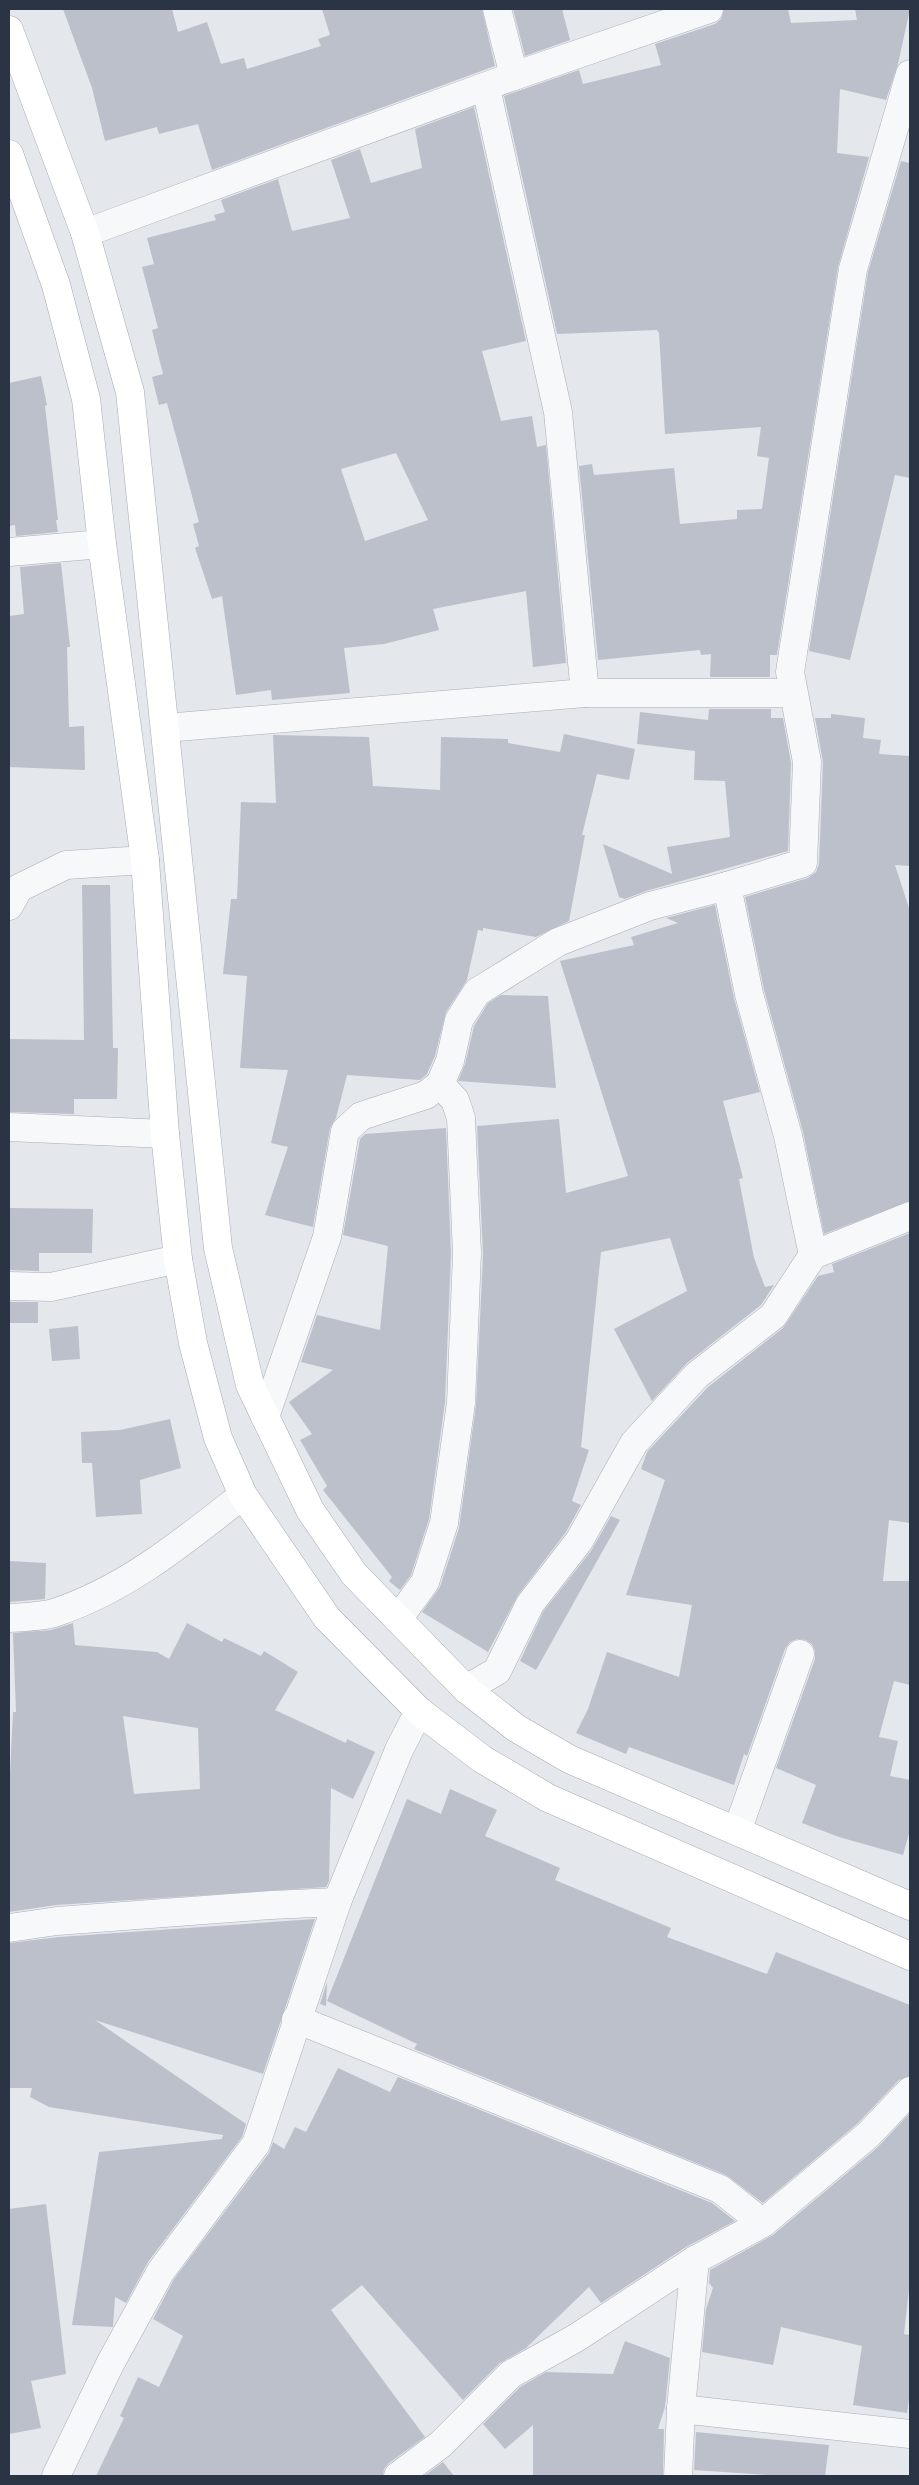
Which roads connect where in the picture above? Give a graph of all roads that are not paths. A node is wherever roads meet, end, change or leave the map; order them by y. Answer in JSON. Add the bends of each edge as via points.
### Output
{"nodes":[{"id":1,"x":497,"y":9,"type":"edge"},
{"id":2,"x":709,"y":9,"type":"edge"},
{"id":3,"x":9,"y":30,"type":"edge"},
{"id":4,"x":910,"y":74,"type":"edge"},
{"id":5,"x":514,"y":76,"type":"junction"},
{"id":6,"x":486,"y":88,"type":"junction"},
{"id":7,"x":9,"y":154,"type":"edge"},
{"id":8,"x":85,"y":233,"type":"junction"},
{"id":9,"x":102,"y":544,"type":"junction"},
{"id":10,"x":9,"y":552,"type":"edge"},
{"id":11,"x":585,"y":693,"type":"junction"},
{"id":12,"x":792,"y":693,"type":"junction"},
{"id":13,"x":165,"y":728,"type":"junction"},
{"id":14,"x":144,"y":860,"type":"junction"},
{"id":15,"x":727,"y":886,"type":"junction"},
{"id":16,"x":9,"y":906,"type":"edge"},
{"id":17,"x":440,"y":1084,"type":"junction"},
{"id":18,"x":9,"y":1128,"type":"edge"},
{"id":19,"x":165,"y":1134,"type":"junction"},
{"id":20,"x":910,"y":1216,"type":"edge"},
{"id":21,"x":813,"y":1255,"type":"junction"},
{"id":22,"x":178,"y":1260,"type":"junction"},
{"id":23,"x":9,"y":1286,"type":"edge"},
{"id":24,"x":265,"y":1417,"type":"junction"},
{"id":25,"x":243,"y":1495,"type":"junction"},
{"id":26,"x":9,"y":1618,"type":"edge"},
{"id":27,"x":398,"y":1619,"type":"junction"},
{"id":28,"x":800,"y":1654,"type":"dead end"},
{"id":29,"x":466,"y":1689,"type":"junction"},
{"id":30,"x":419,"y":1711,"type":"junction"},
{"id":31,"x":737,"y":1831,"type":"junction"},
{"id":32,"x":337,"y":1902,"type":"junction"},
{"id":33,"x":910,"y":1906,"type":"edge"},
{"id":34,"x":9,"y":1928,"type":"edge"},
{"id":35,"x":910,"y":1956,"type":"edge"},
{"id":36,"x":296,"y":2019,"type":"junction"},
{"id":37,"x":910,"y":2091,"type":"edge"},
{"id":38,"x":763,"y":2223,"type":"junction"},
{"id":39,"x":696,"y":2260,"type":"junction"},
{"id":40,"x":681,"y":2409,"type":"junction"},
{"id":41,"x":910,"y":2434,"type":"edge"},
{"id":42,"x":56,"y":2476,"type":"edge"},
{"id":43,"x":398,"y":2476,"type":"edge"},
{"id":44,"x":678,"y":2476,"type":"edge"}],
"edges":[{"from":1,"to":5,"type":"street"},
{"from":2,"to":5,"type":"street"},
{"from":3,"to":8,"type":"main road"},
{"from":4,"to":12,"type":"street","via":[[853,269],[790,672]]},
{"from":5,"to":6,"type":"street"},
{"from":6,"to":8,"type":"street"},
{"from":6,"to":11,"type":"street","via":[[558,412]]},
{"from":7,"to":9,"type":"main road","via":[[56,285],[86,399]]},
{"from":8,"to":13,"type":"main road","via":[[130,392]]},
{"from":9,"to":10,"type":"street"},
{"from":9,"to":14,"type":"main road"},
{"from":11,"to":12,"type":"street"},
{"from":11,"to":13,"type":"street"},
{"from":12,"to":15,"type":"street","via":[[807,762],[803,863]]},
{"from":13,"to":24,"type":"main road","via":[[218,1248],[250,1385]]},
{"from":14,"to":16,"type":"street","via":[[66,865],[19,888]]},
{"from":14,"to":19,"type":"main road"},
{"from":15,"to":17,"type":"street","via":[[650,906],[558,942],[497,978],[477,992],[459,1020],[450,1061]]},
{"from":15,"to":21,"type":"street","via":[[749,994],[788,1136]]},
{"from":17,"to":24,"type":"street","via":[[426,1095],[360,1116],[345,1131],[327,1237]]},
{"from":17,"to":27,"type":"street","via":[[455,1100],[461,1118],[467,1254],[461,1403],[444,1523],[425,1582]]},
{"from":18,"to":19,"type":"street"},
{"from":19,"to":22,"type":"main road"},
{"from":20,"to":21,"type":"street"},
{"from":21,"to":29,"type":"street","via":[[773,1316],[697,1375],[634,1443],[579,1541],[530,1604],[497,1671]]},
{"from":22,"to":23,"type":"street","via":[[50,1287]]},
{"from":22,"to":25,"type":"main road","via":[[193,1343],[218,1438]]},
{"from":24,"to":27,"type":"main road","via":[[310,1510],[354,1574]]},
{"from":25,"to":26,"type":"street","via":[[154,1564],[114,1588],[52,1614]]},
{"from":25,"to":30,"type":"main road","via":[[327,1618]]},
{"from":27,"to":29,"type":"main road"},
{"from":28,"to":31,"type":"street"},
{"from":29,"to":31,"type":"main road","via":[[516,1728],[568,1759]]},
{"from":30,"to":32,"type":"street","via":[[399,1750]]},
{"from":30,"to":35,"type":"main road","via":[[482,1759],[548,1798]]},
{"from":31,"to":33,"type":"main road"},
{"from":32,"to":34,"type":"street","via":[[57,1921]]},
{"from":32,"to":36,"type":"street"},
{"from":36,"to":38,"type":"street","via":[[720,2189]]},
{"from":36,"to":42,"type":"street","via":[[256,2144],[161,2271],[110,2364]]},
{"from":37,"to":38,"type":"street","via":[[868,2135]]},
{"from":38,"to":39,"type":"street"},
{"from":39,"to":40,"type":"street"},
{"from":39,"to":43,"type":"street","via":[[576,2338],[511,2374],[441,2444]]},
{"from":40,"to":41,"type":"street"},
{"from":40,"to":44,"type":"street"}]}
